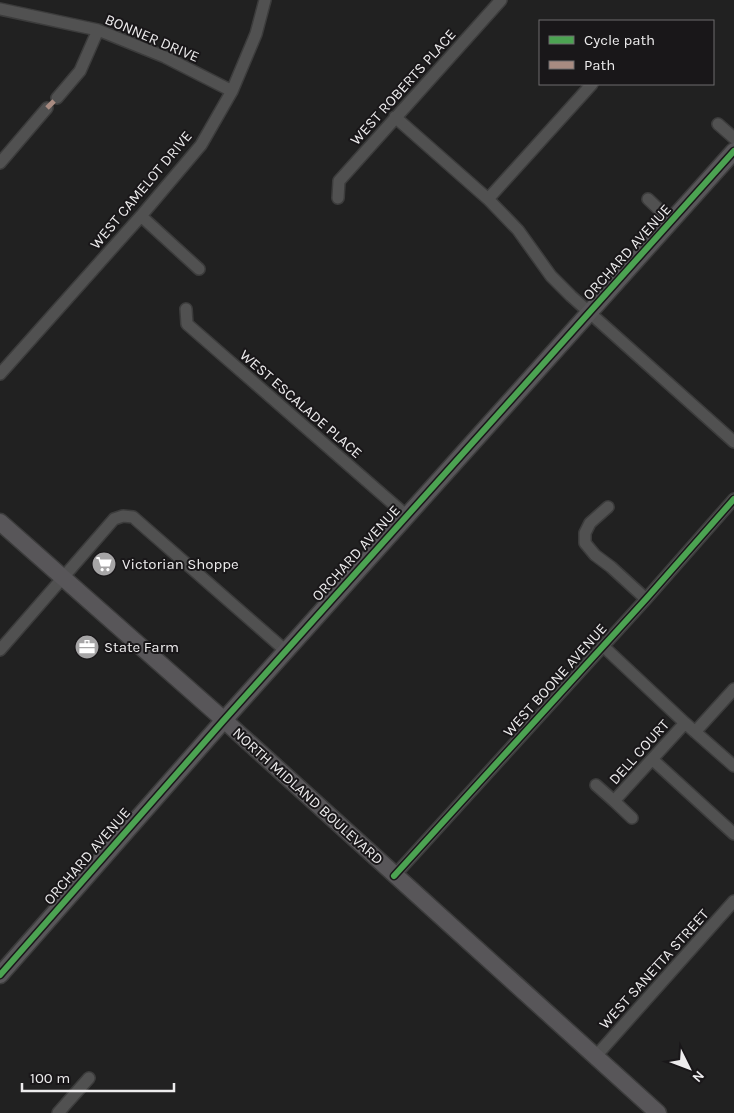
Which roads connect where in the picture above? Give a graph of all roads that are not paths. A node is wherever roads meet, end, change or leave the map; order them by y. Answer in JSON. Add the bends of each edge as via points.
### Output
{"nodes":[{"id":1,"x":265,"y":0,"type":"edge"},
{"id":2,"x":501,"y":0,"type":"edge"},
{"id":3,"x":0,"y":9,"type":"edge"},
{"id":4,"x":98,"y":30,"type":"junction"},
{"id":5,"x":591,"y":85,"type":"edge"},
{"id":6,"x":232,"y":91,"type":"junction"},
{"id":7,"x":57,"y":98,"type":"dead end"},
{"id":8,"x":47,"y":108,"type":"dead end"},
{"id":9,"x":395,"y":117,"type":"junction"},
{"id":10,"x":718,"y":124,"type":"dead end"},
{"id":11,"x":734,"y":138,"type":"edge"},
{"id":12,"x":734,"y":151,"type":"edge"},
{"id":13,"x":0,"y":163,"type":"edge"},
{"id":14,"x":338,"y":198,"type":"dead end"},
{"id":15,"x":488,"y":199,"type":"junction"},
{"id":16,"x":648,"y":200,"type":"dead end"},
{"id":17,"x":141,"y":216,"type":"junction"},
{"id":18,"x":671,"y":221,"type":"junction"},
{"id":19,"x":199,"y":269,"type":"dead end"},
{"id":20,"x":186,"y":309,"type":"dead end"},
{"id":21,"x":590,"y":312,"type":"junction"},
{"id":22,"x":0,"y":374,"type":"edge"},
{"id":23,"x":734,"y":442,"type":"edge"},
{"id":24,"x":734,"y":499,"type":"edge"},
{"id":25,"x":608,"y":507,"type":"dead end"},
{"id":26,"x":407,"y":516,"type":"junction"},
{"id":27,"x":0,"y":522,"type":"edge"},
{"id":28,"x":63,"y":578,"type":"junction"},
{"id":29,"x":646,"y":599,"type":"junction"},
{"id":30,"x":603,"y":646,"type":"junction"},
{"id":31,"x":0,"y":650,"type":"edge"},
{"id":32,"x":286,"y":651,"type":"junction"},
{"id":33,"x":734,"y":689,"type":"edge"},
{"id":34,"x":224,"y":720,"type":"junction"},
{"id":35,"x":685,"y":723,"type":"junction"},
{"id":36,"x":695,"y":732,"type":"junction"},
{"id":37,"x":653,"y":760,"type":"junction"},
{"id":38,"x":734,"y":766,"type":"edge"},
{"id":39,"x":596,"y":785,"type":"dead end"},
{"id":40,"x":614,"y":801,"type":"junction"},
{"id":41,"x":632,"y":818,"type":"dead end"},
{"id":42,"x":734,"y":834,"type":"edge"},
{"id":43,"x":394,"y":876,"type":"junction"},
{"id":44,"x":734,"y":901,"type":"edge"},
{"id":45,"x":0,"y":975,"type":"edge"},
{"id":46,"x":596,"y":1056,"type":"junction"},
{"id":47,"x":89,"y":1078,"type":"dead end"},
{"id":48,"x":58,"y":1113,"type":"edge"},
{"id":49,"x":658,"y":1113,"type":"edge"}],
"edges":[{"from":1,"to":6,"type":"street","name":"WEST CAMELOT DRIVE","via":[[256,34]]},
{"from":2,"to":9,"type":"street","name":"WEST ROBERTS PLACE"},
{"from":3,"to":4,"type":"street","name":"BONNER DRIVE"},
{"from":4,"to":6,"type":"street","name":"BONNER DRIVE","via":[[165,57]]},
{"from":4,"to":7,"type":"street","via":[[80,71]]},
{"from":5,"to":15,"type":"street"},
{"from":6,"to":17,"type":"street","name":"WEST CAMELOT DRIVE","via":[[201,145]]},
{"from":8,"to":13,"type":"street"},
{"from":9,"to":14,"type":"street","name":"WEST ROBERTS PLACE","via":[[339,181]]},
{"from":9,"to":15,"type":"street"},
{"from":10,"to":11,"type":"street"},
{"from":12,"to":18,"type":"street","name":"ORCHARD AVENUE"},
{"from":15,"to":21,"type":"street","via":[[518,230],[551,276]]},
{"from":16,"to":18,"type":"street"},
{"from":17,"to":19,"type":"street"},
{"from":17,"to":22,"type":"street","name":"WEST CAMELOT DRIVE"},
{"from":18,"to":21,"type":"street","name":"ORCHARD AVENUE"},
{"from":20,"to":26,"type":"street","name":"WEST ESCALADE PLACE","via":[[186,324]]},
{"from":21,"to":23,"type":"street"},
{"from":21,"to":26,"type":"street","name":"ORCHARD AVENUE"},
{"from":24,"to":29,"type":"street","name":"WEST BOONE AVENUE"},
{"from":25,"to":29,"type":"street","via":[[590,523],[585,543]]},
{"from":26,"to":32,"type":"street","name":"ORCHARD AVENUE"},
{"from":27,"to":28,"type":"street","name":"NORTH MIDLAND BOULEVARD"},
{"from":28,"to":31,"type":"street"},
{"from":28,"to":32,"type":"street","via":[[114,519],[133,517]]},
{"from":28,"to":34,"type":"street","name":"NORTH MIDLAND BOULEVARD"},
{"from":29,"to":30,"type":"street","name":"WEST BOONE AVENUE"},
{"from":30,"to":35,"type":"street"},
{"from":30,"to":43,"type":"street","name":"WEST BOONE AVENUE"},
{"from":32,"to":34,"type":"street","name":"ORCHARD AVENUE"},
{"from":33,"to":36,"type":"street"},
{"from":34,"to":43,"type":"street","name":"NORTH MIDLAND BOULEVARD"},
{"from":34,"to":45,"type":"street","name":"ORCHARD AVENUE"},
{"from":35,"to":36,"type":"street"},
{"from":35,"to":37,"type":"street","name":"DELL COURT"},
{"from":36,"to":38,"type":"street"},
{"from":37,"to":40,"type":"street","name":"DELL COURT"},
{"from":37,"to":42,"type":"street"},
{"from":39,"to":40,"type":"street","name":"DELL COURT"},
{"from":40,"to":41,"type":"street","name":"DELL COURT"},
{"from":43,"to":46,"type":"street","name":"NORTH MIDLAND BOULEVARD"},
{"from":44,"to":46,"type":"street","name":"WEST SANETTA STREET"},
{"from":46,"to":49,"type":"street","name":"NORTH MIDLAND BOULEVARD"},
{"from":47,"to":48,"type":"street"}]}
